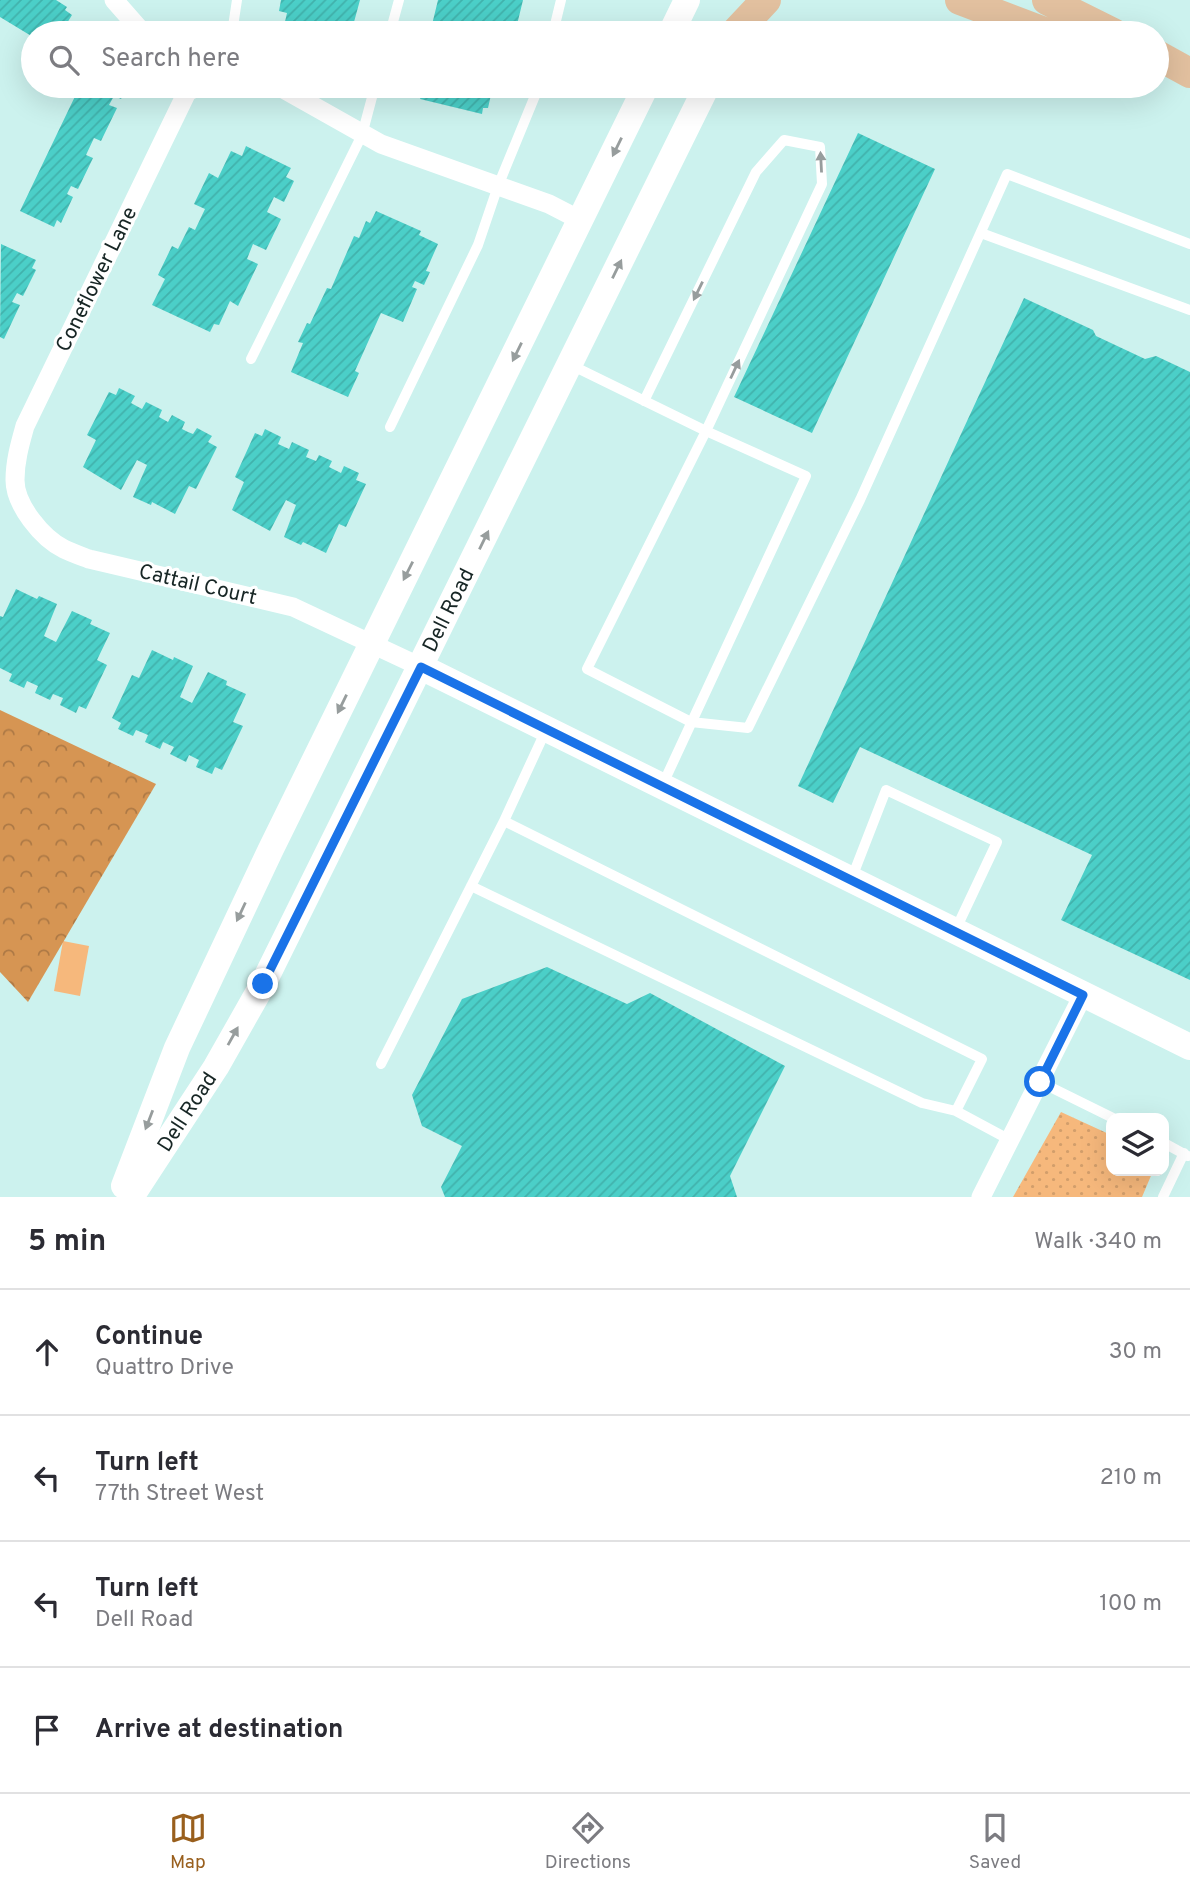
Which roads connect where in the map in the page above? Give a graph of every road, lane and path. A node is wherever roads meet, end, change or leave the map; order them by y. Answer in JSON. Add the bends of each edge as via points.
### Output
{"nodes":[{"id":1,"x":114,"y":0,"type":"edge"},
{"id":2,"x":237,"y":0,"type":"edge"},
{"id":3,"x":399,"y":0,"type":"edge"},
{"id":4,"x":561,"y":0,"type":"edge"},
{"id":5,"x":687,"y":0,"type":"edge"},
{"id":6,"x":749,"y":0,"type":"edge"},
{"id":7,"x":766,"y":0,"type":"edge"},
{"id":8,"x":960,"y":0,"type":"edge"},
{"id":9,"x":1046,"y":0,"type":"edge"},
{"id":10,"x":132,"y":21,"type":"edge"},
{"id":11,"x":234,"y":21,"type":"edge"},
{"id":12,"x":393,"y":21,"type":"edge"},
{"id":13,"x":556,"y":21,"type":"edge"},
{"id":14,"x":677,"y":21,"type":"edge"},
{"id":15,"x":739,"y":21,"type":"edge"},
{"id":16,"x":746,"y":21,"type":"edge"},
{"id":17,"x":1015,"y":21,"type":"edge"},
{"id":18,"x":1089,"y":21,"type":"edge"},
{"id":19,"x":1169,"y":61,"type":"edge"},
{"id":20,"x":1190,"y":72,"type":"edge"},
{"id":21,"x":1169,"y":81,"type":"edge"},
{"id":22,"x":1190,"y":91,"type":"edge"},
{"id":23,"x":185,"y":98,"type":"edge"},
{"id":24,"x":299,"y":98,"type":"edge"},
{"id":25,"x":372,"y":98,"type":"edge"},
{"id":26,"x":534,"y":98,"type":"edge"},
{"id":27,"x":640,"y":98,"type":"edge"},
{"id":28,"x":701,"y":98,"type":"edge"},
{"id":29,"x":362,"y":135,"type":"junction"},
{"id":30,"x":498,"y":186,"type":"junction"},
{"id":31,"x":582,"y":220,"type":"junction"},
{"id":32,"x":981,"y":233,"type":"junction"},
{"id":33,"x":1190,"y":244,"type":"edge"},
{"id":34,"x":1190,"y":310,"type":"edge"},
{"id":35,"x":251,"y":359,"type":"dead end"},
{"id":36,"x":570,"y":365,"type":"junction"},
{"id":37,"x":645,"y":401,"type":"junction"},
{"id":38,"x":390,"y":427,"type":"dead end"},
{"id":39,"x":706,"y":431,"type":"junction"},
{"id":40,"x":7,"y":485,"type":"edge"},
{"id":41,"x":372,"y":643,"type":"junction"},
{"id":42,"x":421,"y":667,"type":"junction"},
{"id":43,"x":691,"y":722,"type":"junction"},
{"id":44,"x":546,"y":729,"type":"junction"},
{"id":45,"x":661,"y":787,"type":"junction"},
{"id":46,"x":504,"y":821,"type":"junction"},
{"id":47,"x":850,"y":880,"type":"junction"},
{"id":48,"x":471,"y":886,"type":"junction"},
{"id":49,"x":955,"y":932,"type":"junction"},
{"id":50,"x":1083,"y":995,"type":"junction"},
{"id":51,"x":1190,"y":1047,"type":"edge"},
{"id":52,"x":381,"y":1064,"type":"dead end"},
{"id":53,"x":1040,"y":1082,"type":"junction"},
{"id":54,"x":956,"y":1111,"type":"junction"},
{"id":55,"x":1106,"y":1115,"type":"edge"},
{"id":56,"x":1010,"y":1140,"type":"junction"},
{"id":57,"x":1169,"y":1146,"type":"edge"},
{"id":58,"x":1187,"y":1155,"type":"edge"},
{"id":59,"x":120,"y":1197,"type":"edge"},
{"id":60,"x":131,"y":1197,"type":"edge"},
{"id":61,"x":981,"y":1197,"type":"edge"},
{"id":62,"x":1163,"y":1197,"type":"edge"}],
"edges":[{"from":1,"to":10,"type":"street"},
{"from":2,"to":11,"type":"lane"},
{"from":3,"to":12,"type":"lane"},
{"from":4,"to":13,"type":"lane"},
{"from":5,"to":14,"type":"street"},
{"from":6,"to":15,"type":"street"},
{"from":7,"to":16,"type":"main road"},
{"from":8,"to":17,"type":"main road"},
{"from":9,"to":18,"type":"main road"},
{"from":19,"to":20,"type":"main road"},
{"from":21,"to":22,"type":"main road"},
{"from":23,"to":40,"type":"street","name":"Coneflower Lane","via":[[25,426]]},
{"from":24,"to":29,"type":"street"},
{"from":25,"to":29,"type":"lane"},
{"from":26,"to":30,"type":"lane"},
{"from":27,"to":31,"type":"street","name":"Dell Road","one_way":true},
{"from":36,"to":28,"type":"street","name":"Dell Road","one_way":true},
{"from":29,"to":30,"type":"street"},
{"from":29,"to":35,"type":"lane"},
{"from":30,"to":31,"type":"street"},
{"from":30,"to":38,"type":"lane","via":[[478,244]]},
{"from":31,"to":41,"type":"street","name":"Dell Road","one_way":true},
{"from":32,"to":33,"type":"lane","via":[[1007,174]]},
{"from":32,"to":34,"type":"lane"},
{"from":32,"to":43,"type":"lane","via":[[860,500],[748,727]]},
{"from":36,"to":37,"type":"lane"},
{"from":42,"to":36,"type":"street","name":"Dell Road","one_way":true},
{"from":37,"to":39,"type":"lane"},
{"from":39,"to":37,"type":"lane","one_way":true,"via":[[822,184],[820,147],[784,140],[756,172]]},
{"from":39,"to":43,"type":"lane","via":[[806,476]]},
{"from":39,"to":43,"type":"lane","via":[[587,668]]},
{"from":40,"to":41,"type":"street","name":"Cattail Court","via":[[40,530],[62,548],[89,559],[293,607]]},
{"from":41,"to":42,"type":"street","name":"Cattail Court"},
{"from":41,"to":59,"type":"street","name":"Dell Road","one_way":true,"via":[[177,1048]]},
{"from":42,"to":44,"type":"street"},
{"from":60,"to":42,"type":"street","name":"Dell Road","one_way":true,"via":[[216,1067],[263,984]]},
{"from":43,"to":45,"type":"lane"},
{"from":44,"to":45,"type":"street"},
{"from":44,"to":46,"type":"lane"},
{"from":45,"to":47,"type":"street"},
{"from":46,"to":48,"type":"lane"},
{"from":46,"to":54,"type":"lane","via":[[982,1059]]},
{"from":47,"to":49,"type":"street"},
{"from":47,"to":49,"type":"lane","via":[[886,790],[997,842]]},
{"from":48,"to":52,"type":"lane"},
{"from":48,"to":54,"type":"lane","via":[[922,1103]]},
{"from":49,"to":50,"type":"street"},
{"from":50,"to":51,"type":"street"},
{"from":50,"to":53,"type":"street"},
{"from":53,"to":55,"type":"lane"},
{"from":53,"to":56,"type":"street"},
{"from":54,"to":56,"type":"lane"},
{"from":56,"to":61,"type":"street"},
{"from":57,"to":58,"type":"lane"},
{"from":58,"to":62,"type":"lane"}]}
